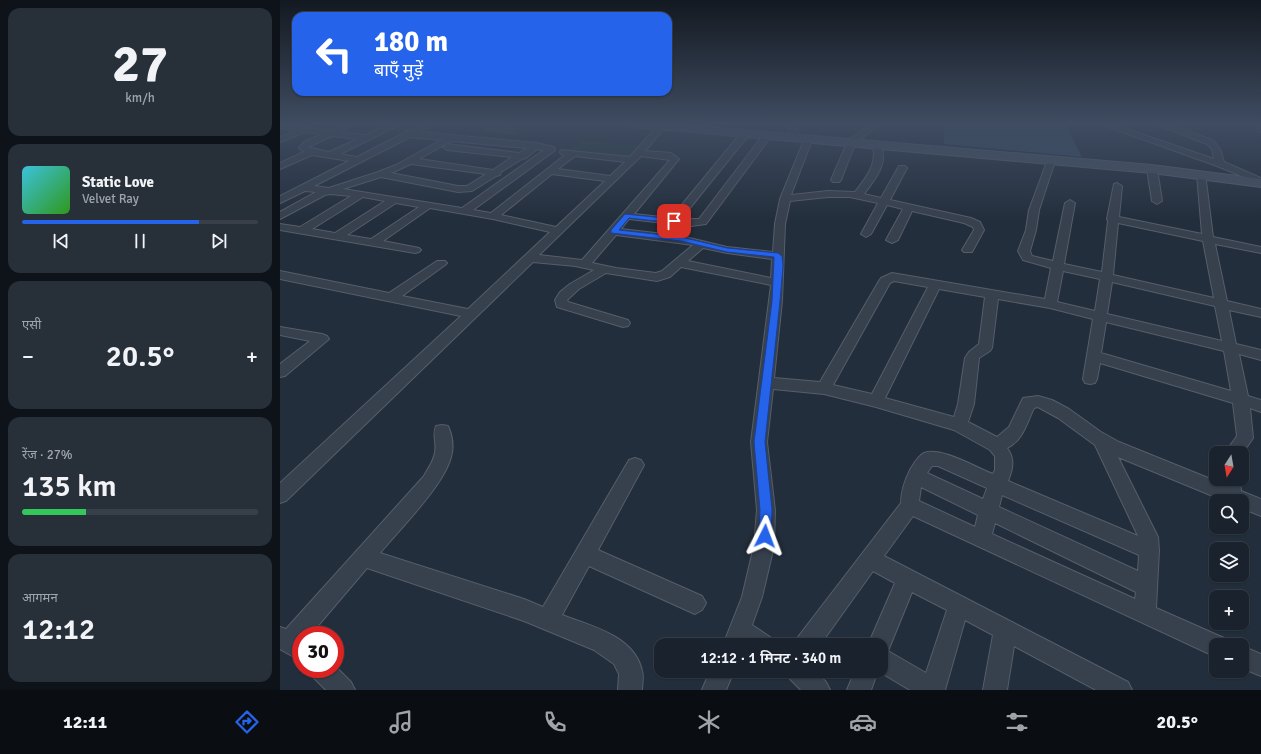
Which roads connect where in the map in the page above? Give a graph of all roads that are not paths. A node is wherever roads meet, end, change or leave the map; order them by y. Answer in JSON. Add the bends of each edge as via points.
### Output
{"nodes":[{"id":1,"x":302,"y":156,"type":"edge"},
{"id":2,"x":338,"y":156,"type":"edge"},
{"id":3,"x":366,"y":156,"type":"edge"},
{"id":4,"x":420,"y":156,"type":"edge"},
{"id":5,"x":522,"y":156,"type":"edge"},
{"id":6,"x":543,"y":156,"type":"edge"},
{"id":7,"x":570,"y":156,"type":"edge"},
{"id":8,"x":618,"y":156,"type":"edge"},
{"id":9,"x":664,"y":156,"type":"edge"},
{"id":10,"x":671,"y":156,"type":"edge"},
{"id":11,"x":723,"y":156,"type":"edge"},
{"id":12,"x":752,"y":156,"type":"edge"},
{"id":13,"x":798,"y":156,"type":"edge"},
{"id":14,"x":846,"y":156,"type":"edge"},
{"id":15,"x":879,"y":156,"type":"edge"},
{"id":16,"x":995,"y":156,"type":"edge"},
{"id":17,"x":1198,"y":156,"type":"edge"},
{"id":18,"x":1218,"y":156,"type":"edge"},
{"id":19,"x":635,"y":157,"type":"junction"},
{"id":20,"x":359,"y":160,"type":"junction"},
{"id":21,"x":411,"y":161,"type":"junction"},
{"id":22,"x":1051,"y":161,"type":"junction"},
{"id":23,"x":1220,"y":164,"type":"junction"},
{"id":24,"x":280,"y":166,"type":"edge"},
{"id":25,"x":902,"y":168,"type":"dead end"},
{"id":26,"x":1152,"y":169,"type":"junction"},
{"id":27,"x":550,"y":171,"type":"junction"},
{"id":28,"x":497,"y":173,"type":"junction"},
{"id":29,"x":381,"y":174,"type":"junction"},
{"id":30,"x":1202,"y":175,"type":"junction"},
{"id":31,"x":611,"y":178,"type":"junction"},
{"id":32,"x":836,"y":180,"type":"dead end"},
{"id":33,"x":1261,"y":182,"type":"edge"},
{"id":34,"x":1117,"y":186,"type":"dead end"},
{"id":35,"x":303,"y":188,"type":"junction"},
{"id":36,"x":331,"y":190,"type":"junction"},
{"id":37,"x":361,"y":194,"type":"junction"},
{"id":38,"x":858,"y":196,"type":"junction"},
{"id":39,"x":785,"y":199,"type":"junction"},
{"id":40,"x":280,"y":200,"type":"edge"},
{"id":41,"x":394,"y":200,"type":"junction"},
{"id":42,"x":883,"y":201,"type":"junction"},
{"id":43,"x":1157,"y":202,"type":"dead end"},
{"id":44,"x":1070,"y":203,"type":"dead end"},
{"id":45,"x":428,"y":205,"type":"junction"},
{"id":46,"x":909,"y":207,"type":"junction"},
{"id":47,"x":464,"y":211,"type":"junction"},
{"id":48,"x":280,"y":216,"type":"edge"},
{"id":49,"x":494,"y":216,"type":"junction"},
{"id":50,"x":628,"y":216,"type":"junction"},
{"id":51,"x":1112,"y":219,"type":"junction"},
{"id":52,"x":674,"y":221,"type":"junction"},
{"id":53,"x":280,"y":228,"type":"edge"},
{"id":54,"x":558,"y":230,"type":"junction"},
{"id":55,"x":301,"y":231,"type":"junction"},
{"id":56,"x":614,"y":231,"type":"junction"},
{"id":57,"x":866,"y":234,"type":"dead end"},
{"id":58,"x":336,"y":236,"type":"junction"},
{"id":59,"x":1208,"y":239,"type":"junction"},
{"id":60,"x":892,"y":240,"type":"dead end"},
{"id":61,"x":373,"y":243,"type":"junction"},
{"id":62,"x":702,"y":243,"type":"junction"},
{"id":63,"x":415,"y":250,"type":"dead end"},
{"id":64,"x":968,"y":250,"type":"dead end"},
{"id":65,"x":1261,"y":250,"type":"edge"},
{"id":66,"x":778,"y":256,"type":"junction"},
{"id":67,"x":530,"y":258,"type":"junction"},
{"id":68,"x":441,"y":263,"type":"dead end"},
{"id":69,"x":679,"y":263,"type":"junction"},
{"id":70,"x":585,"y":264,"type":"junction"},
{"id":71,"x":1058,"y":266,"type":"junction"},
{"id":72,"x":605,"y":269,"type":"junction"},
{"id":73,"x":280,"y":276,"type":"edge"},
{"id":74,"x":1107,"y":277,"type":"junction"},
{"id":75,"x":777,"y":283,"type":"junction"},
{"id":76,"x":935,"y":285,"type":"junction"},
{"id":77,"x":992,"y":294,"type":"junction"},
{"id":78,"x":391,"y":298,"type":"junction"},
{"id":79,"x":1220,"y":303,"type":"junction"},
{"id":80,"x":1050,"y":304,"type":"junction"},
{"id":81,"x":1261,"y":313,"type":"edge"},
{"id":82,"x":472,"y":314,"type":"junction"},
{"id":83,"x":1102,"y":316,"type":"junction"},
{"id":84,"x":623,"y":324,"type":"dead end"},
{"id":85,"x":280,"y":331,"type":"edge"},
{"id":86,"x":1230,"y":346,"type":"junction"},
{"id":87,"x":1261,"y":355,"type":"edge"},
{"id":88,"x":1094,"y":356,"type":"junction"},
{"id":89,"x":280,"y":372,"type":"edge"},
{"id":90,"x":1090,"y":379,"type":"dead end"},
{"id":91,"x":766,"y":383,"type":"junction"},
{"id":92,"x":824,"y":388,"type":"junction"},
{"id":93,"x":876,"y":401,"type":"junction"},
{"id":94,"x":1241,"y":401,"type":"junction"},
{"id":95,"x":1261,"y":406,"type":"edge"},
{"id":96,"x":958,"y":425,"type":"junction"},
{"id":97,"x":442,"y":430,"type":"dead end"},
{"id":98,"x":1101,"y":440,"type":"junction"},
{"id":99,"x":996,"y":445,"type":"junction"},
{"id":100,"x":1239,"y":446,"type":"edge"},
{"id":101,"x":635,"y":466,"type":"dead end"},
{"id":102,"x":917,"y":477,"type":"junction"},
{"id":103,"x":998,"y":486,"type":"junction"},
{"id":104,"x":1232,"y":488,"type":"edge"},
{"id":105,"x":280,"y":495,"type":"edge"},
{"id":106,"x":910,"y":505,"type":"junction"},
{"id":107,"x":1261,"y":508,"type":"edge"},
{"id":108,"x":988,"y":511,"type":"junction"},
{"id":109,"x":981,"y":539,"type":"junction"},
{"id":110,"x":1149,"y":550,"type":"junction"},
{"id":111,"x":585,"y":554,"type":"junction"},
{"id":112,"x":363,"y":557,"type":"junction"},
{"id":113,"x":870,"y":559,"type":"junction"},
{"id":114,"x":908,"y":579,"type":"junction"},
{"id":115,"x":1146,"y":586,"type":"junction"},
{"id":116,"x":695,"y":604,"type":"dead end"},
{"id":117,"x":959,"y":606,"type":"junction"},
{"id":118,"x":1145,"y":614,"type":"junction"},
{"id":119,"x":548,"y":619,"type":"junction"},
{"id":120,"x":1005,"y":630,"type":"junction"},
{"id":121,"x":737,"y":637,"type":"edge"},
{"id":122,"x":811,"y":638,"type":"edge"},
{"id":123,"x":882,"y":638,"type":"edge"},
{"id":124,"x":290,"y":643,"type":"edge"},
{"id":125,"x":1209,"y":643,"type":"edge"},
{"id":126,"x":1249,"y":660,"type":"edge"},
{"id":127,"x":888,"y":664,"type":"edge"},
{"id":128,"x":1261,"y":665,"type":"edge"},
{"id":129,"x":330,"y":678,"type":"edge"},
{"id":130,"x":719,"y":678,"type":"edge"},
{"id":131,"x":805,"y":678,"type":"edge"},
{"id":132,"x":865,"y":678,"type":"edge"},
{"id":133,"x":343,"y":690,"type":"edge"},
{"id":134,"x":630,"y":690,"type":"edge"},
{"id":135,"x":714,"y":690,"type":"edge"},
{"id":136,"x":818,"y":690,"type":"edge"},
{"id":137,"x":859,"y":690,"type":"edge"},
{"id":138,"x":932,"y":690,"type":"edge"},
{"id":139,"x":995,"y":690,"type":"edge"},
{"id":140,"x":1120,"y":690,"type":"edge"}],
"edges":[{"from":1,"to":24,"type":"street"},
{"from":2,"to":20,"type":"street"},
{"from":3,"to":20,"type":"street"},
{"from":4,"to":21,"type":"street"},
{"from":5,"to":28,"type":"street"},
{"from":6,"to":47,"type":"street"},
{"from":7,"to":27,"type":"street"},
{"from":8,"to":19,"type":"street"},
{"from":9,"to":19,"type":"street"},
{"from":10,"to":50,"type":"street","via":[[674,161]]},
{"from":11,"to":52,"type":"street"},
{"from":12,"to":52,"type":"street","via":[[702,222],[694,224]]},
{"from":13,"to":39,"type":"street"},
{"from":14,"to":32,"type":"street"},
{"from":15,"to":38,"type":"street","via":[[878,166]]},
{"from":16,"to":22,"type":"main road"},
{"from":17,"to":23,"type":"street"},
{"from":18,"to":23,"type":"street"},
{"from":19,"to":31,"type":"street"},
{"from":20,"to":35,"type":"street"},
{"from":21,"to":28,"type":"street"},
{"from":21,"to":29,"type":"street"},
{"from":22,"to":26,"type":"main road"},
{"from":22,"to":71,"type":"street","via":[[1034,210],[1024,251],[1027,258]]},
{"from":23,"to":33,"type":"street"},
{"from":25,"to":42,"type":"street"},
{"from":26,"to":30,"type":"main road"},
{"from":26,"to":43,"type":"street"},
{"from":27,"to":31,"type":"street"},
{"from":27,"to":49,"type":"street"},
{"from":28,"to":29,"type":"street","via":[[464,190]]},
{"from":29,"to":36,"type":"street"},
{"from":30,"to":33,"type":"main road"},
{"from":30,"to":59,"type":"street"},
{"from":31,"to":54,"type":"street"},
{"from":34,"to":51,"type":"street"},
{"from":35,"to":36,"type":"street"},
{"from":35,"to":40,"type":"street"},
{"from":36,"to":37,"type":"street"},
{"from":36,"to":48,"type":"street","via":[[308,199]]},
{"from":37,"to":41,"type":"street"},
{"from":37,"to":55,"type":"street"},
{"from":38,"to":39,"type":"street","via":[[834,194]]},
{"from":38,"to":42,"type":"street"},
{"from":39,"to":66,"type":"street"},
{"from":41,"to":45,"type":"street"},
{"from":41,"to":58,"type":"street"},
{"from":42,"to":46,"type":"street"},
{"from":42,"to":57,"type":"street"},
{"from":44,"to":71,"type":"street"},
{"from":45,"to":47,"type":"street"},
{"from":45,"to":61,"type":"street"},
{"from":46,"to":60,"type":"street"},
{"from":46,"to":64,"type":"street","via":[[975,223],[979,230]]},
{"from":47,"to":49,"type":"street"},
{"from":49,"to":54,"type":"street"},
{"from":50,"to":52,"type":"street"},
{"from":50,"to":56,"type":"street"},
{"from":51,"to":59,"type":"street"},
{"from":51,"to":74,"type":"street"},
{"from":53,"to":55,"type":"street"},
{"from":54,"to":67,"type":"street"},
{"from":55,"to":58,"type":"street"},
{"from":56,"to":62,"type":"street"},
{"from":56,"to":70,"type":"street"},
{"from":58,"to":61,"type":"street"},
{"from":59,"to":65,"type":"street"},
{"from":59,"to":79,"type":"street"},
{"from":61,"to":63,"type":"street"},
{"from":62,"to":66,"type":"street","via":[[727,250]]},
{"from":62,"to":69,"type":"street"},
{"from":66,"to":75,"type":"street"},
{"from":67,"to":70,"type":"street"},
{"from":67,"to":82,"type":"street"},
{"from":68,"to":78,"type":"street"},
{"from":69,"to":72,"type":"street","via":[[666,274],[657,277]]},
{"from":69,"to":75,"type":"street"},
{"from":70,"to":72,"type":"street"},
{"from":71,"to":74,"type":"street"},
{"from":71,"to":80,"type":"street"},
{"from":72,"to":84,"type":"street","via":[[563,296],[562,304]]},
{"from":73,"to":78,"type":"street"},
{"from":74,"to":79,"type":"street"},
{"from":74,"to":83,"type":"street"},
{"from":75,"to":91,"type":"street"},
{"from":76,"to":77,"type":"street"},
{"from":76,"to":92,"type":"street","via":[[898,277],[888,278]]},
{"from":76,"to":93,"type":"street"},
{"from":77,"to":80,"type":"street"},
{"from":77,"to":96,"type":"street","via":[[985,348],[972,358],[966,404]]},
{"from":78,"to":82,"type":"street"},
{"from":79,"to":81,"type":"street"},
{"from":79,"to":86,"type":"street"},
{"from":80,"to":83,"type":"street"},
{"from":82,"to":105,"type":"street"},
{"from":83,"to":86,"type":"street"},
{"from":83,"to":88,"type":"street"},
{"from":85,"to":89,"type":"street","via":[[322,339]]},
{"from":86,"to":87,"type":"street"},
{"from":86,"to":94,"type":"street"},
{"from":88,"to":90,"type":"street"},
{"from":88,"to":94,"type":"street"},
{"from":91,"to":92,"type":"street"},
{"from":91,"to":121,"type":"street","via":[[759,442],[766,510],[764,546],[760,572]]},
{"from":92,"to":93,"type":"street"},
{"from":93,"to":96,"type":"street"},
{"from":94,"to":95,"type":"street"},
{"from":94,"to":100,"type":"street","via":[[1245,438]]},
{"from":96,"to":99,"type":"street"},
{"from":97,"to":112,"type":"street","via":[[444,456],[437,470]]},
{"from":98,"to":99,"type":"street","via":[[1060,411],[1035,401],[1029,402],[1008,439]]},
{"from":98,"to":104,"type":"street","via":[[1130,455]]},
{"from":98,"to":110,"type":"street","via":[[1148,537]]},
{"from":99,"to":103,"type":"street","via":[[1003,455],[1004,470]]},
{"from":101,"to":111,"type":"street"},
{"from":102,"to":103,"type":"street","via":[[928,459],[939,459]]},
{"from":102,"to":106,"type":"street","via":[[909,496]]},
{"from":102,"to":108,"type":"street"},
{"from":103,"to":108,"type":"street"},
{"from":103,"to":110,"type":"street"},
{"from":104,"to":107,"type":"street"},
{"from":106,"to":109,"type":"street"},
{"from":106,"to":113,"type":"street"},
{"from":108,"to":109,"type":"street"},
{"from":108,"to":115,"type":"street"},
{"from":109,"to":118,"type":"street"},
{"from":110,"to":115,"type":"street"},
{"from":111,"to":116,"type":"street"},
{"from":111,"to":119,"type":"street"},
{"from":112,"to":119,"type":"street"},
{"from":112,"to":124,"type":"street"},
{"from":113,"to":114,"type":"street"},
{"from":113,"to":122,"type":"street"},
{"from":114,"to":117,"type":"street"},
{"from":114,"to":123,"type":"street"},
{"from":115,"to":118,"type":"street"},
{"from":117,"to":120,"type":"street"},
{"from":117,"to":138,"type":"street"},
{"from":118,"to":125,"type":"street"},
{"from":119,"to":134,"type":"street","via":[[602,642],[622,656],[631,672]]},
{"from":120,"to":139,"type":"street"},
{"from":120,"to":140,"type":"street"},
{"from":126,"to":128,"type":"street"},
{"from":127,"to":138,"type":"street"},
{"from":129,"to":133,"type":"street"},
{"from":130,"to":135,"type":"street"},
{"from":131,"to":136,"type":"street"},
{"from":132,"to":137,"type":"street"}]}
